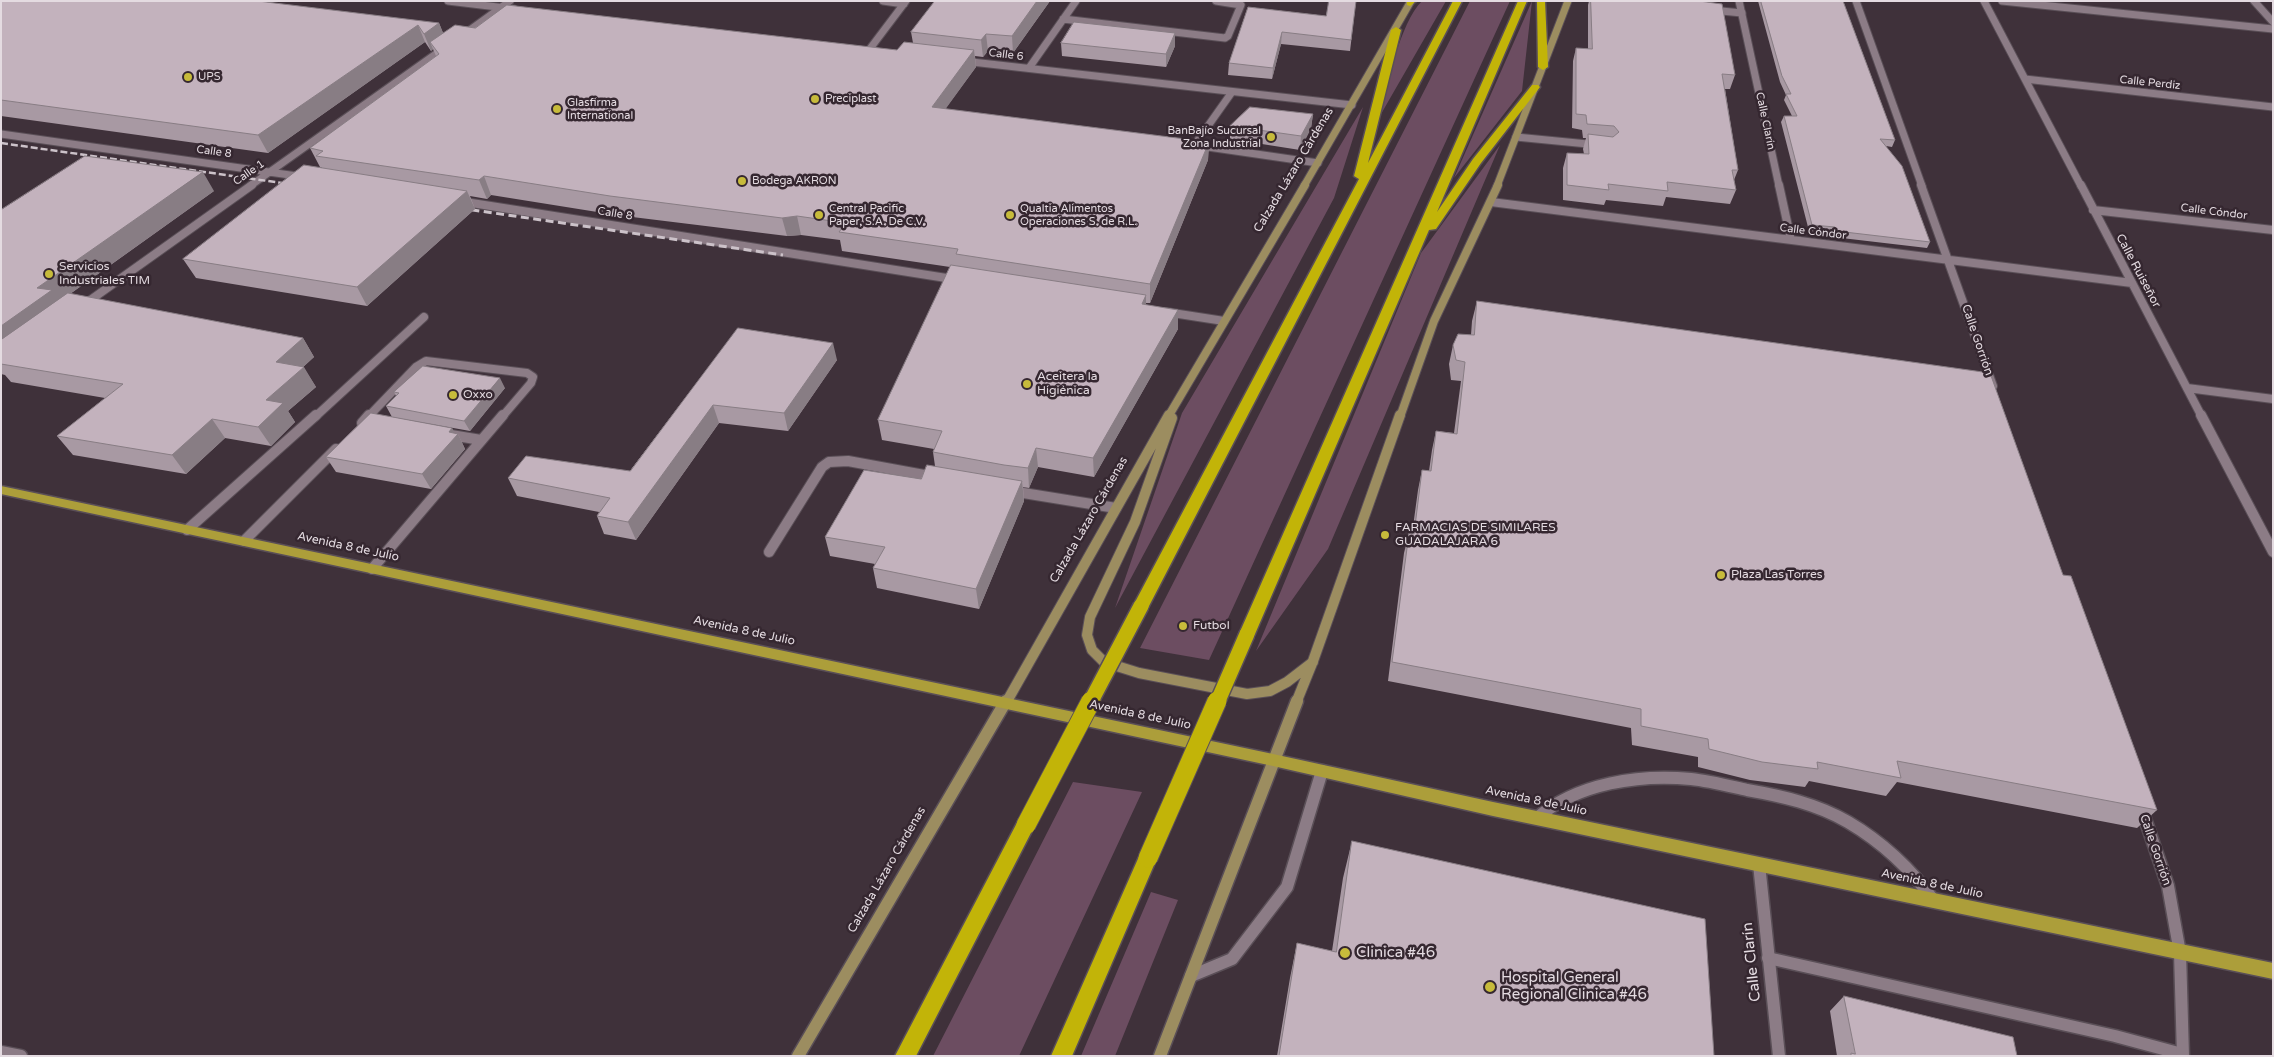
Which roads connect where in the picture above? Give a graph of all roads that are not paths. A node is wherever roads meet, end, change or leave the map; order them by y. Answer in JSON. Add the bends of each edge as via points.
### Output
{"nodes":[{"id":1,"x":448,"y":1,"type":"edge"},
{"id":2,"x":510,"y":1,"type":"edge"},
{"id":3,"x":883,"y":1,"type":"edge"},
{"id":4,"x":1076,"y":1,"type":"edge"},
{"id":5,"x":1216,"y":1,"type":"edge"},
{"id":6,"x":1458,"y":1,"type":"edge"},
{"id":7,"x":1523,"y":1,"type":"edge"},
{"id":8,"x":1541,"y":1,"type":"edge"},
{"id":9,"x":1568,"y":1,"type":"edge"},
{"id":10,"x":1739,"y":1,"type":"edge"},
{"id":11,"x":1856,"y":1,"type":"edge"},
{"id":12,"x":1984,"y":1,"type":"edge"},
{"id":13,"x":2002,"y":1,"type":"edge"},
{"id":14,"x":2254,"y":1,"type":"edge"},
{"id":15,"x":905,"y":2,"type":"edge"},
{"id":16,"x":1411,"y":2,"type":"edge"},
{"id":17,"x":501,"y":8,"type":"junction"},
{"id":18,"x":1702,"y":9,"type":"edge"},
{"id":19,"x":521,"y":10,"type":"edge"},
{"id":20,"x":1742,"y":13,"type":"junction"},
{"id":21,"x":1063,"y":19,"type":"junction"},
{"id":22,"x":2273,"y":22,"type":"edge"},
{"id":23,"x":2273,"y":28,"type":"edge"},
{"id":24,"x":1396,"y":30,"type":"junction"},
{"id":25,"x":859,"y":49,"type":"edge"},
{"id":26,"x":869,"y":50,"type":"junction"},
{"id":27,"x":878,"y":51,"type":"edge"},
{"id":28,"x":954,"y":60,"type":"edge"},
{"id":29,"x":1543,"y":67,"type":"junction"},
{"id":30,"x":1029,"y":68,"type":"junction"},
{"id":31,"x":2025,"y":80,"type":"junction"},
{"id":32,"x":1536,"y":87,"type":"junction"},
{"id":33,"x":1232,"y":92,"type":"junction"},
{"id":34,"x":1352,"y":105,"type":"junction"},
{"id":35,"x":2273,"y":107,"type":"edge"},
{"id":36,"x":1,"y":134,"type":"edge"},
{"id":37,"x":1516,"y":138,"type":"junction"},
{"id":38,"x":1609,"y":146,"type":"edge"},
{"id":39,"x":1318,"y":163,"type":"junction"},
{"id":40,"x":271,"y":172,"type":"junction"},
{"id":41,"x":310,"y":178,"type":"edge"},
{"id":42,"x":448,"y":199,"type":"edge"},
{"id":43,"x":1353,"y":200,"type":"junction"},
{"id":44,"x":1491,"y":202,"type":"junction"},
{"id":45,"x":2093,"y":210,"type":"junction"},
{"id":46,"x":2273,"y":230,"type":"edge"},
{"id":47,"x":1791,"y":240,"type":"junction"},
{"id":48,"x":1412,"y":258,"type":"junction"},
{"id":49,"x":1948,"y":260,"type":"junction"},
{"id":50,"x":969,"y":281,"type":"edge"},
{"id":51,"x":2132,"y":283,"type":"junction"},
{"id":52,"x":1155,"y":310,"type":"edge"},
{"id":53,"x":74,"y":311,"type":"edge"},
{"id":54,"x":424,"y":317,"type":"dead end"},
{"id":55,"x":1224,"y":321,"type":"junction"},
{"id":56,"x":2187,"y":388,"type":"junction"},
{"id":57,"x":1182,"y":392,"type":"junction"},
{"id":58,"x":2273,"y":399,"type":"edge"},
{"id":59,"x":1998,"y":400,"type":"edge"},
{"id":60,"x":433,"y":431,"type":"edge"},
{"id":61,"x":481,"y":440,"type":"junction"},
{"id":62,"x":946,"y":480,"type":"edge"},
{"id":63,"x":1,"y":490,"type":"edge"},
{"id":64,"x":1005,"y":491,"type":"edge"},
{"id":65,"x":1116,"y":508,"type":"junction"},
{"id":66,"x":187,"y":530,"type":"junction"},
{"id":67,"x":244,"y":542,"type":"junction"},
{"id":68,"x":770,"y":552,"type":"dead end"},
{"id":69,"x":2273,"y":552,"type":"edge"},
{"id":70,"x":372,"y":569,"type":"junction"},
{"id":71,"x":1314,"y":661,"type":"junction"},
{"id":72,"x":1005,"y":703,"type":"junction"},
{"id":73,"x":1273,"y":760,"type":"junction"},
{"id":74,"x":1322,"y":771,"type":"junction"},
{"id":75,"x":2139,"y":802,"type":"edge"},
{"id":76,"x":1537,"y":818,"type":"junction"},
{"id":77,"x":1759,"y":864,"type":"junction"},
{"id":78,"x":1934,"y":901,"type":"junction"},
{"id":79,"x":2180,"y":953,"type":"junction"},
{"id":80,"x":1768,"y":958,"type":"junction"},
{"id":81,"x":2273,"y":971,"type":"edge"},
{"id":82,"x":1191,"y":976,"type":"junction"},
{"id":83,"x":1,"y":1052,"type":"edge"},
{"id":84,"x":2183,"y":1055,"type":"edge"},
{"id":85,"x":21,"y":1056,"type":"edge"},
{"id":86,"x":798,"y":1056,"type":"edge"},
{"id":87,"x":905,"y":1056,"type":"edge"},
{"id":88,"x":1060,"y":1056,"type":"edge"},
{"id":89,"x":1160,"y":1056,"type":"edge"},
{"id":90,"x":1779,"y":1056,"type":"edge"}],
"edges":[{"from":1,"to":17,"type":"street"},
{"from":2,"to":17,"type":"street","name":"Calle 1"},
{"from":3,"to":15,"type":"street"},
{"from":4,"to":21,"type":"street"},
{"from":5,"to":21,"type":"street","via":[[1241,6],[1225,38]]},
{"from":6,"to":43,"type":"highway"},
{"from":7,"to":48,"type":"highway"},
{"from":8,"to":29,"type":"highway"},
{"from":9,"to":29,"type":"main road"},
{"from":10,"to":20,"type":"street","name":"Calle Clarín"},
{"from":11,"to":49,"type":"street","name":"Calle Gorrión"},
{"from":12,"to":31,"type":"street","name":"Calle Ruiseñor"},
{"from":13,"to":23,"type":"street"},
{"from":14,"to":22,"type":"street"},
{"from":15,"to":26,"type":"street"},
{"from":16,"to":24,"type":"main road","name":"Calzada Lázaro Cárdenas"},
{"from":17,"to":19,"type":"street"},
{"from":17,"to":40,"type":"street","name":"Calle 1"},
{"from":18,"to":20,"type":"street"},
{"from":20,"to":47,"type":"street","name":"Calle Clarín"},
{"from":21,"to":30,"type":"street"},
{"from":24,"to":34,"type":"main road","name":"Calzada Lázaro Cárdenas"},
{"from":24,"to":43,"type":"highway"},
{"from":25,"to":26,"type":"street"},
{"from":26,"to":27,"type":"street"},
{"from":28,"to":30,"type":"street","name":"Calle 6"},
{"from":29,"to":32,"type":"main road"},
{"from":30,"to":33,"type":"street","name":"Calle 6"},
{"from":31,"to":35,"type":"street","name":"Calle Perdiz"},
{"from":31,"to":45,"type":"street","name":"Calle Ruiseñor"},
{"from":32,"to":37,"type":"main road"},
{"from":32,"to":48,"type":"highway","via":[[1477,161]]},
{"from":33,"to":34,"type":"street","name":"Calle 6"},
{"from":33,"to":39,"type":"street","via":[[1198,140],[1201,146]]},
{"from":34,"to":39,"type":"main road","name":"Calzada Lázaro Cárdenas"},
{"from":36,"to":40,"type":"street","name":"Calle 8"},
{"from":37,"to":38,"type":"street"},
{"from":37,"to":44,"type":"main road"},
{"from":39,"to":55,"type":"main road","name":"Calzada Lázaro Cárdenas"},
{"from":40,"to":41,"type":"street","name":"Calle 8"},
{"from":40,"to":53,"type":"street","name":"Calle 1"},
{"from":42,"to":50,"type":"street","name":"Calle 8"},
{"from":43,"to":87,"type":"highway","bridge":true},
{"from":44,"to":47,"type":"street","name":"Calle Cóndor"},
{"from":44,"to":71,"type":"main road","via":[[1434,321]]},
{"from":45,"to":46,"type":"street","name":"Calle Cóndor"},
{"from":45,"to":51,"type":"street","name":"Calle Ruiseñor"},
{"from":47,"to":49,"type":"street","name":"Calle Cóndor"},
{"from":48,"to":88,"type":"highway","bridge":true},
{"from":49,"to":51,"type":"street","name":"Calle Cóndor"},
{"from":49,"to":59,"type":"street","name":"Calle Gorrión"},
{"from":51,"to":56,"type":"street","name":"Calle Ruiseñor"},
{"from":52,"to":55,"type":"street"},
{"from":54,"to":66,"type":"street"},
{"from":55,"to":57,"type":"main road","name":"Calzada Lázaro Cárdenas"},
{"from":56,"to":58,"type":"street"},
{"from":56,"to":69,"type":"street","name":"Calle Ruiseñor"},
{"from":57,"to":65,"type":"main road","name":"Calzada Lázaro Cárdenas"},
{"from":57,"to":71,"type":"main road","via":[[1135,522],[1090,617],[1087,635],[1092,650],[1104,662],[1138,673],[1247,694],[1270,692]]},
{"from":60,"to":61,"type":"street"},
{"from":61,"to":67,"type":"street","via":[[533,377],[530,374],[426,361],[416,367],[371,420],[349,436]]},
{"from":61,"to":70,"type":"street"},
{"from":62,"to":68,"type":"street","via":[[848,461],[829,462],[822,466]]},
{"from":63,"to":66,"type":"main road","name":"Avenida 8 de Julio"},
{"from":64,"to":65,"type":"street"},
{"from":65,"to":72,"type":"main road","name":"Calzada Lázaro Cárdenas"},
{"from":66,"to":67,"type":"main road","name":"Avenida 8 de Julio"},
{"from":67,"to":70,"type":"main road","name":"Avenida 8 de Julio"},
{"from":70,"to":72,"type":"main road","name":"Avenida 8 de Julio"},
{"from":71,"to":73,"type":"main road"},
{"from":72,"to":73,"type":"main road","name":"Avenida 8 de Julio"},
{"from":72,"to":86,"type":"main road","name":"Calzada Lázaro Cárdenas"},
{"from":73,"to":74,"type":"main road","name":"Avenida 8 de Julio"},
{"from":73,"to":82,"type":"main road"},
{"from":74,"to":76,"type":"main road","name":"Avenida 8 de Julio"},
{"from":74,"to":82,"type":"street","via":[[1287,887],[1232,959]]},
{"from":75,"to":79,"type":"street","name":"Calle Gorrión","via":[[2168,886]]},
{"from":76,"to":77,"type":"main road","name":"Avenida 8 de Julio"},
{"from":76,"to":78,"type":"street","via":[[1546,807],[1586,790],[1643,780],[1688,779],[1803,801],[1848,822],[1887,850],[1923,885]]},
{"from":77,"to":78,"type":"main road","name":"Avenida 8 de Julio"},
{"from":77,"to":80,"type":"street","name":"Calle Clarín"},
{"from":78,"to":79,"type":"main road","name":"Avenida 8 de Julio"},
{"from":79,"to":81,"type":"main road","name":"Avenida 8 de Julio"},
{"from":79,"to":84,"type":"street","name":"Calle Gorrión"},
{"from":80,"to":84,"type":"street","via":[[2115,1036]]},
{"from":80,"to":90,"type":"street","name":"Calle Clarín"},
{"from":82,"to":89,"type":"main road"},
{"from":83,"to":85,"type":"street"}]}
